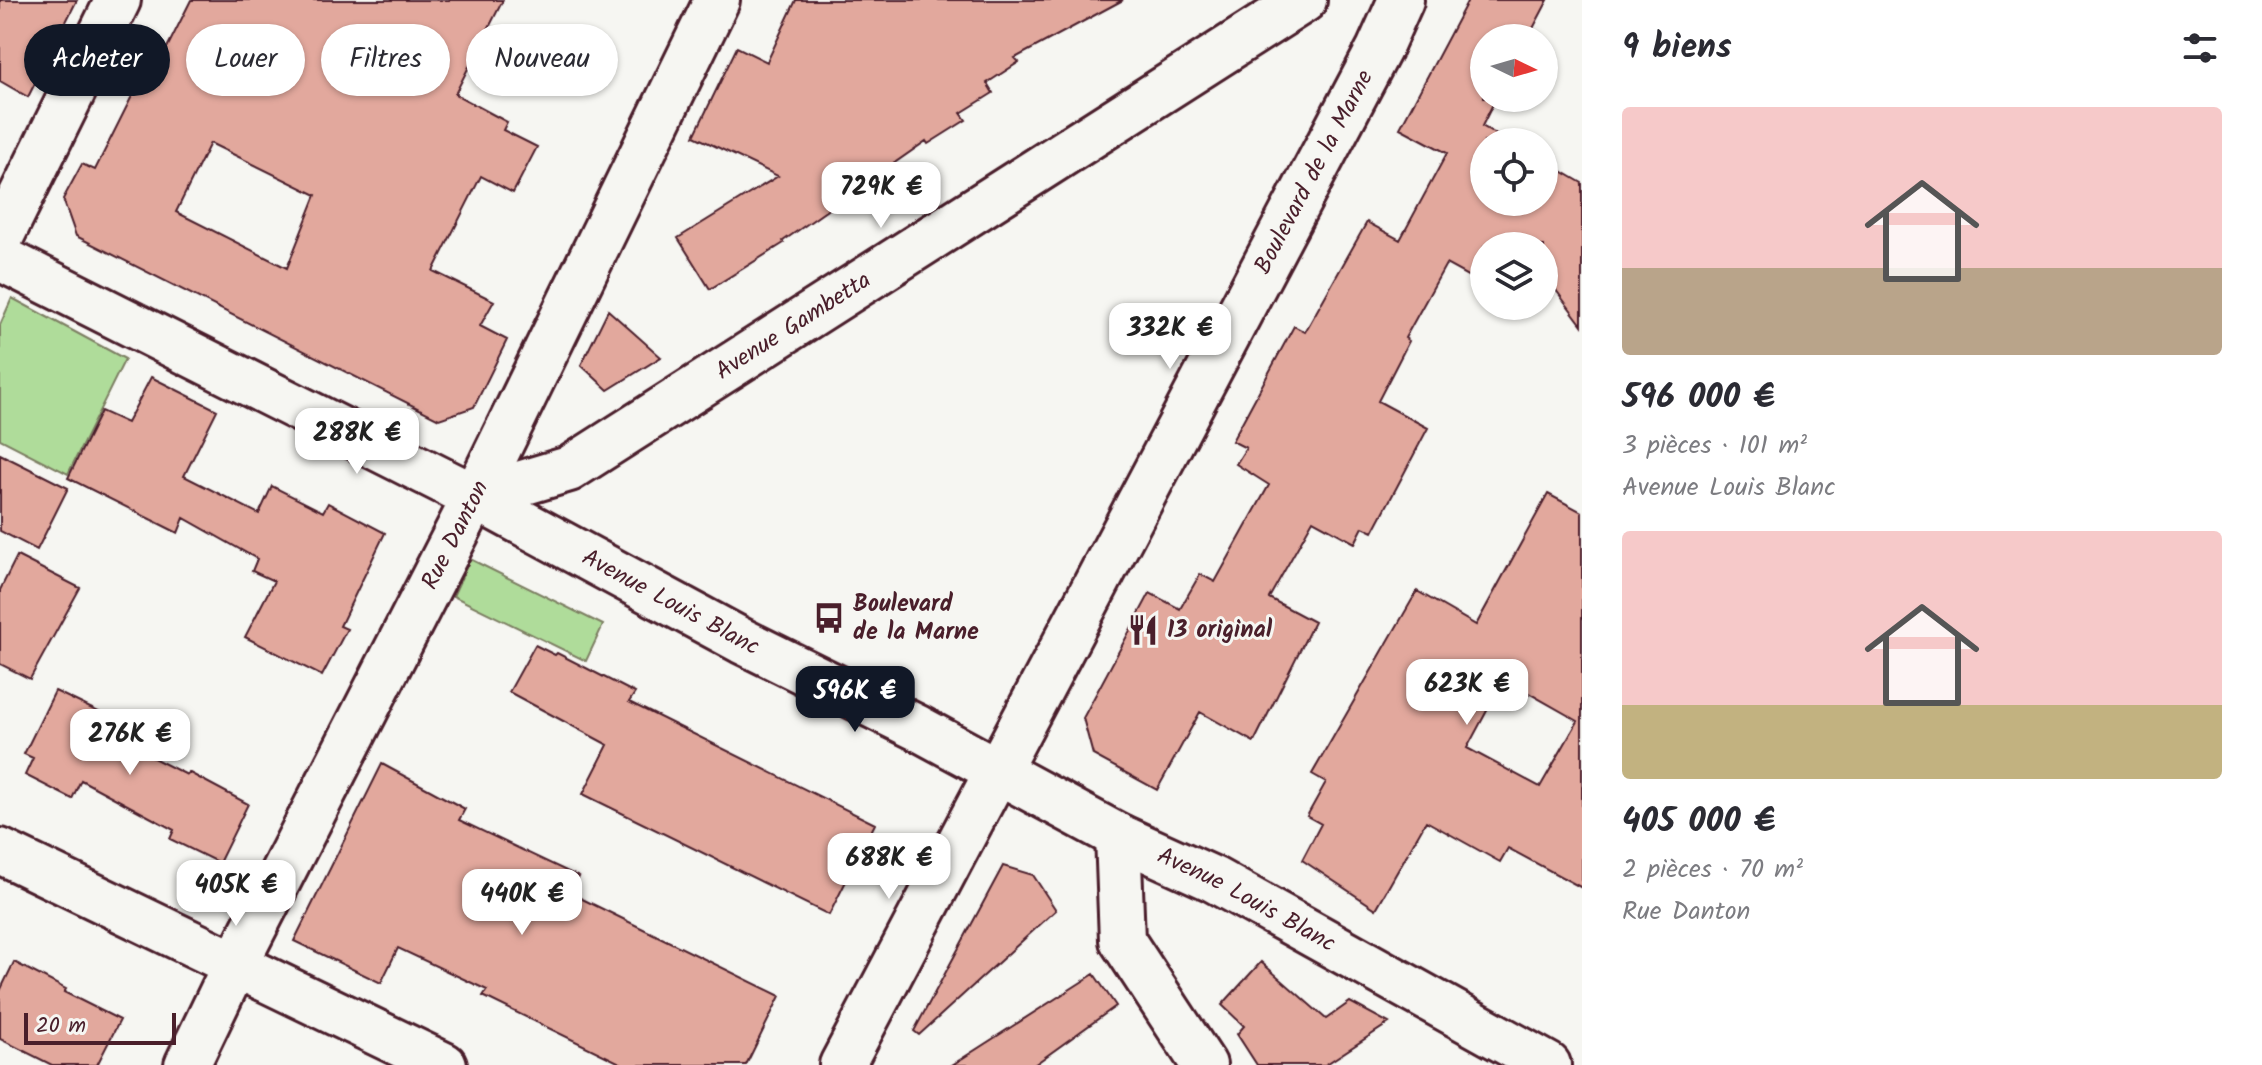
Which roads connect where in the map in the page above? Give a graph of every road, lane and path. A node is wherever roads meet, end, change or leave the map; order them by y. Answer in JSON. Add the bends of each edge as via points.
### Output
{"nodes":[{"id":1,"x":118,"y":0,"type":"edge"},
{"id":2,"x":717,"y":0,"type":"edge"},
{"id":3,"x":1304,"y":0,"type":"edge"},
{"id":4,"x":1401,"y":0,"type":"edge"},
{"id":5,"x":0,"y":239,"type":"edge"},
{"id":6,"x":0,"y":258,"type":"edge"},
{"id":7,"x":475,"y":497,"type":"junction"},
{"id":8,"x":997,"y":769,"type":"junction"},
{"id":9,"x":1118,"y":836,"type":"junction"},
{"id":10,"x":0,"y":851,"type":"edge"},
{"id":11,"x":235,"y":965,"type":"junction"},
{"id":12,"x":187,"y":1065,"type":"edge"},
{"id":13,"x":444,"y":1065,"type":"edge"},
{"id":14,"x":842,"y":1065,"type":"edge"},
{"id":15,"x":1204,"y":1065,"type":"edge"},
{"id":16,"x":1548,"y":1065,"type":"edge"}],
"edges":[{"from":1,"to":5,"type":"street"},
{"from":2,"to":7,"type":"street","name":"Rue Danton"},
{"from":3,"to":7,"type":"street","name":"Avenue Gambetta","via":[[569,469]]},
{"from":4,"to":8,"type":"street","name":"Boulevard de la Marne"},
{"from":6,"to":7,"type":"street","name":"Avenue Louis Blanc"},
{"from":7,"to":8,"type":"street","name":"Avenue Louis Blanc","via":[[742,641]]},
{"from":7,"to":11,"type":"street","name":"Rue Danton"},
{"from":8,"to":9,"type":"street","name":"Avenue Louis Blanc"},
{"from":8,"to":14,"type":"street","name":"Boulevard de la Marne"},
{"from":9,"to":15,"type":"street","via":[[1122,940]]},
{"from":9,"to":16,"type":"street","name":"Avenue Louis Blanc","via":[[1213,879]]},
{"from":10,"to":11,"type":"street"},
{"from":11,"to":12,"type":"street","name":"Rue Danton"},
{"from":11,"to":13,"type":"street"}]}
